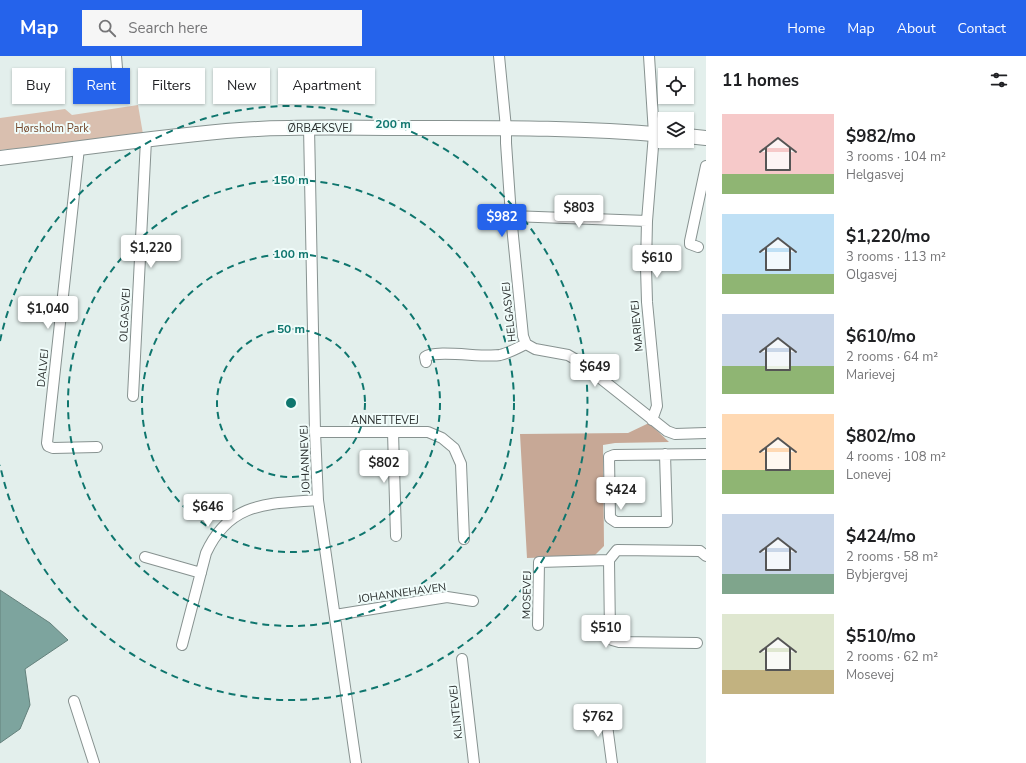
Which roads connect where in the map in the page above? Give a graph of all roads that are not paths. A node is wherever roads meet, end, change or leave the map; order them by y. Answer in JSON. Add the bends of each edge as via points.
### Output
{"nodes":[{"id":1,"x":116,"y":56,"type":"edge"},
{"id":2,"x":499,"y":56,"type":"edge"},
{"id":3,"x":649,"y":56,"type":"edge"},
{"id":4,"x":117,"y":68,"type":"dead end"},
{"id":5,"x":658,"y":126,"type":"edge"},
{"id":6,"x":309,"y":127,"type":"junction"},
{"id":7,"x":506,"y":128,"type":"junction"},
{"id":8,"x":658,"y":134,"type":"edge"},
{"id":9,"x":694,"y":137,"type":"edge"},
{"id":10,"x":706,"y":138,"type":"edge"},
{"id":11,"x":146,"y":140,"type":"junction"},
{"id":12,"x":658,"y":141,"type":"edge"},
{"id":13,"x":80,"y":148,"type":"junction"},
{"id":14,"x":0,"y":158,"type":"edge"},
{"id":15,"x":706,"y":166,"type":"edge"},
{"id":16,"x":511,"y":216,"type":"junction"},
{"id":17,"x":647,"y":221,"type":"junction"},
{"id":18,"x":698,"y":247,"type":"dead end"},
{"id":19,"x":526,"y":344,"type":"junction"},
{"id":20,"x":426,"y":362,"type":"dead end"},
{"id":21,"x":133,"y":396,"type":"dead end"},
{"id":22,"x":652,"y":420,"type":"junction"},
{"id":23,"x":315,"y":432,"type":"junction"},
{"id":24,"x":393,"y":432,"type":"junction"},
{"id":25,"x":706,"y":433,"type":"edge"},
{"id":26,"x":97,"y":447,"type":"dead end"},
{"id":27,"x":666,"y":454,"type":"junction"},
{"id":28,"x":706,"y":454,"type":"edge"},
{"id":29,"x":318,"y":500,"type":"junction"},
{"id":30,"x":396,"y":536,"type":"dead end"},
{"id":31,"x":464,"y":539,"type":"dead end"},
{"id":32,"x":706,"y":556,"type":"edge"},
{"id":33,"x":145,"y":558,"type":"dead end"},
{"id":34,"x":609,"y":560,"type":"junction"},
{"id":35,"x":201,"y":573,"type":"junction"},
{"id":36,"x":472,"y":601,"type":"dead end"},
{"id":37,"x":335,"y":615,"type":"junction"},
{"id":38,"x":538,"y":625,"type":"dead end"},
{"id":39,"x":697,"y":643,"type":"dead end"},
{"id":40,"x":182,"y":645,"type":"dead end"},
{"id":41,"x":462,"y":658,"type":"dead end"},
{"id":42,"x":74,"y":701,"type":"dead end"},
{"id":43,"x":605,"y":710,"type":"dead end"},
{"id":44,"x":94,"y":763,"type":"edge"},
{"id":45,"x":356,"y":763,"type":"edge"},
{"id":46,"x":474,"y":763,"type":"edge"},
{"id":47,"x":612,"y":763,"type":"edge"}],
"edges":[{"from":1,"to":4,"type":"street"},
{"from":2,"to":7,"type":"street","name":"HELGASVEJ"},
{"from":3,"to":5,"type":"street","name":"MARIEVEJ"},
{"from":6,"to":7,"type":"street","name":"ØRBÆKSVEJ"},
{"from":6,"to":11,"type":"street","name":"ØRBÆKSVEJ","via":[[239,130]]},
{"from":6,"to":23,"type":"street","name":"JOHANNEVEJ"},
{"from":7,"to":8,"type":"street","name":"ØRBÆKSVEJ"},
{"from":7,"to":16,"type":"street","name":"HELGASVEJ"},
{"from":9,"to":10,"type":"street"},
{"from":11,"to":13,"type":"street","name":"ØRBÆKSVEJ"},
{"from":11,"to":21,"type":"street","name":"OLGASVEJ"},
{"from":12,"to":17,"type":"street","name":"MARIEVEJ"},
{"from":13,"to":14,"type":"street","name":"ØRBÆKSVEJ"},
{"from":13,"to":26,"type":"street","name":"DALVEJ","via":[[47,443],[53,448]]},
{"from":15,"to":18,"type":"street","via":[[690,241],[690,244]]},
{"from":16,"to":17,"type":"street"},
{"from":16,"to":19,"type":"street","name":"HELGASVEJ","via":[[522,336]]},
{"from":17,"to":22,"type":"street","name":"MARIEVEJ","via":[[647,302],[656,406]]},
{"from":19,"to":20,"type":"street","name":"HELGASVEJ","via":[[499,355],[429,354],[425,357]]},
{"from":19,"to":22,"type":"street","via":[[535,349],[568,355],[580,362]]},
{"from":22,"to":25,"type":"street","via":[[674,434]]},
{"from":23,"to":24,"type":"street","name":"ANNETTEVEJ"},
{"from":23,"to":29,"type":"street","name":"JOHANNEVEJ"},
{"from":24,"to":30,"type":"street"},
{"from":24,"to":31,"type":"street","name":"ANNETTEVEJ","via":[[428,432],[442,438],[454,448],[461,464]]},
{"from":27,"to":27,"type":"street","via":[[667,522],[616,522],[610,518],[609,458],[614,455]]},
{"from":27,"to":28,"type":"street"},
{"from":29,"to":35,"type":"street","via":[[258,506],[236,516],[226,523],[211,542]]},
{"from":29,"to":37,"type":"street","name":"JOHANNEVEJ"},
{"from":32,"to":34,"type":"street","via":[[700,551],[618,550]]},
{"from":33,"to":35,"type":"street"},
{"from":34,"to":38,"type":"street","name":"MOSEVEJ","via":[[539,562]]},
{"from":34,"to":39,"type":"street","via":[[612,640]]},
{"from":35,"to":40,"type":"street"},
{"from":36,"to":37,"type":"street","name":"JOHANNEHAVEN","via":[[447,596]]},
{"from":37,"to":45,"type":"street","name":"JOHANNEVEJ"},
{"from":41,"to":46,"type":"street","name":"KLINTEVEJ"},
{"from":42,"to":44,"type":"street"},
{"from":43,"to":47,"type":"street"}]}
